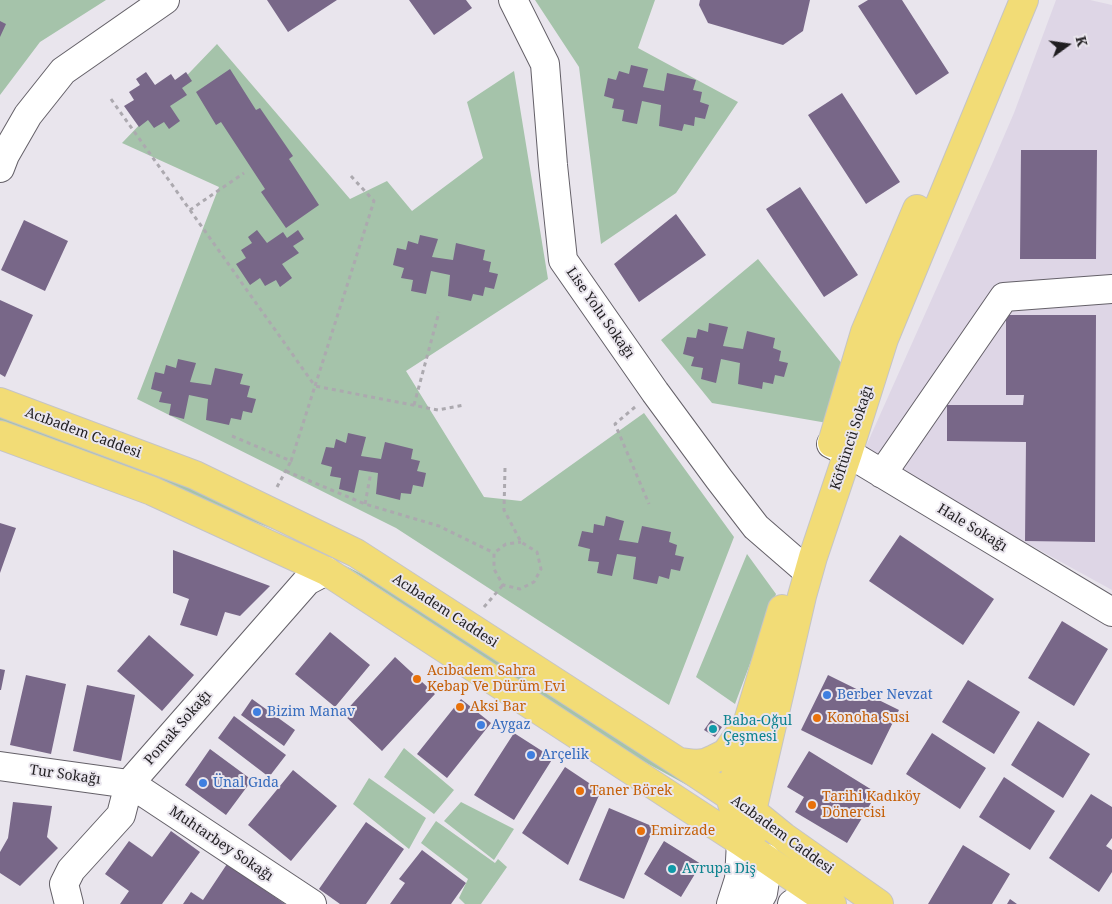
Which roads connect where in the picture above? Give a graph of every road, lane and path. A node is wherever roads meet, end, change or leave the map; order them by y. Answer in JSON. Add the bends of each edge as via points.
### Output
{"nodes":[{"id":1,"x":165,"y":0,"type":"edge"},
{"id":2,"x":513,"y":0,"type":"edge"},
{"id":3,"x":1024,"y":0,"type":"edge"},
{"id":4,"x":1004,"y":19,"type":"edge"},
{"id":5,"x":111,"y":99,"type":"dead end"},
{"id":6,"x":0,"y":168,"type":"edge"},
{"id":7,"x":244,"y":173,"type":"dead end"},
{"id":8,"x":350,"y":175,"type":"dead end"},
{"id":9,"x":190,"y":210,"type":"junction"},
{"id":10,"x":1112,"y":289,"type":"edge"},
{"id":11,"x":439,"y":312,"type":"dead end"},
{"id":12,"x":315,"y":386,"type":"junction"},
{"id":13,"x":0,"y":402,"type":"edge"},
{"id":14,"x":464,"y":405,"type":"dead end"},
{"id":15,"x":414,"y":406,"type":"junction"},
{"id":16,"x":637,"y":406,"type":"dead end"},
{"id":17,"x":0,"y":435,"type":"edge"},
{"id":18,"x":232,"y":436,"type":"dead end"},
{"id":19,"x":840,"y":448,"type":"junction"},
{"id":20,"x":291,"y":461,"type":"junction"},
{"id":21,"x":505,"y":468,"type":"dead end"},
{"id":22,"x":286,"y":471,"type":"junction"},
{"id":23,"x":371,"y":472,"type":"dead end"},
{"id":24,"x":882,"y":474,"type":"junction"},
{"id":25,"x":365,"y":504,"type":"junction"},
{"id":26,"x":649,"y":504,"type":"dead end"},
{"id":27,"x":266,"y":509,"type":"junction"},
{"id":28,"x":521,"y":542,"type":"junction"},
{"id":29,"x":494,"y":553,"type":"junction"},
{"id":30,"x":802,"y":567,"type":"junction"},
{"id":31,"x":326,"y":571,"type":"junction"},
{"id":32,"x":1112,"y":612,"type":"edge"},
{"id":33,"x":761,"y":722,"type":"junction"},
{"id":34,"x":678,"y":762,"type":"junction"},
{"id":35,"x":0,"y":766,"type":"edge"},
{"id":36,"x":130,"y":784,"type":"junction"},
{"id":37,"x":740,"y":817,"type":"junction"},
{"id":38,"x":784,"y":837,"type":"junction"},
{"id":39,"x":766,"y":858,"type":"junction"},
{"id":40,"x":828,"y":901,"type":"edge"},
{"id":41,"x":69,"y":904,"type":"edge"},
{"id":42,"x":312,"y":904,"type":"edge"},
{"id":43,"x":731,"y":904,"type":"edge"},
{"id":44,"x":758,"y":904,"type":"edge"},
{"id":45,"x":792,"y":904,"type":"edge"},
{"id":46,"x":879,"y":904,"type":"edge"}],
"edges":[{"from":1,"to":6,"type":"street","via":[[63,71],[28,115]]},
{"from":2,"to":30,"type":"street","name":"Lise Yolu Sokağı","via":[[545,64],[563,260],[655,392],[756,527]]},
{"from":3,"to":4,"type":"main road","name":"Köftüncü Sokağı"},
{"from":4,"to":19,"type":"main road","name":"Köftüncü Sokağı"},
{"from":5,"to":9,"type":"path"},
{"from":7,"to":9,"type":"path"},
{"from":8,"to":12,"type":"path","via":[[374,201]]},
{"from":9,"to":12,"type":"path"},
{"from":10,"to":24,"type":"street","via":[[1004,297]]},
{"from":11,"to":15,"type":"path"},
{"from":12,"to":15,"type":"path"},
{"from":12,"to":20,"type":"path"},
{"from":13,"to":27,"type":"main road","name":"Acıbadem Caddesi","via":[[195,475]]},
{"from":14,"to":15,"type":"path","via":[[438,410]]},
{"from":16,"to":26,"type":"path","via":[[615,424]]},
{"from":17,"to":31,"type":"main road","name":"Acıbadem Caddesi","via":[[152,491]]},
{"from":18,"to":20,"type":"path"},
{"from":19,"to":24,"type":"street","name":"Hale Sokağı"},
{"from":19,"to":30,"type":"main road","name":"Köftüncü Sokağı"},
{"from":20,"to":22,"type":"path"},
{"from":21,"to":28,"type":"path","via":[[504,510]]},
{"from":22,"to":25,"type":"path"},
{"from":22,"to":27,"type":"path"},
{"from":23,"to":25,"type":"path"},
{"from":24,"to":32,"type":"street","name":"Hale Sokağı"},
{"from":25,"to":29,"type":"path","via":[[439,526]]},
{"from":27,"to":34,"type":"main road","name":"Acıbadem Caddesi","via":[[356,553]]},
{"from":28,"to":29,"type":"path","via":[[506,544]]},
{"from":28,"to":29,"type":"path","via":[[536,552],[541,569],[534,582],[520,589],[504,585],[494,569]]},
{"from":30,"to":33,"type":"main road","name":"Köftüncü Sokağı"},
{"from":31,"to":36,"type":"street","name":"Pomak Sokağı","via":[[307,581]]},
{"from":31,"to":37,"type":"main road","name":"Acıbadem Caddesi","via":[[626,766]]},
{"from":33,"to":34,"type":"main road","name":"Köftüncü Sokağı","via":[[726,753],[705,763]]},
{"from":33,"to":37,"type":"main road","name":"Köftüncü Sokağı"},
{"from":33,"to":38,"type":"main road","via":[[764,792],[770,816]]},
{"from":34,"to":37,"type":"main road","name":"Acıbadem Caddesi"},
{"from":35,"to":36,"type":"street","name":"Tur Sokağı"},
{"from":36,"to":41,"type":"street","name":"Pomak Sokağı","via":[[122,815],[71,870],[64,884]]},
{"from":36,"to":42,"type":"street","name":"Muhtarbey Sokağı"},
{"from":37,"to":38,"type":"main road","name":"Acıbadem Caddesi"},
{"from":37,"to":39,"type":"main road"},
{"from":37,"to":43,"type":"street","via":[[739,878]]},
{"from":38,"to":46,"type":"main road","name":"Acıbadem Caddesi"},
{"from":39,"to":40,"type":"main road","name":"Acıbadem Caddesi"},
{"from":39,"to":44,"type":"street","via":[[763,893]]},
{"from":40,"to":45,"type":"street"}]}
